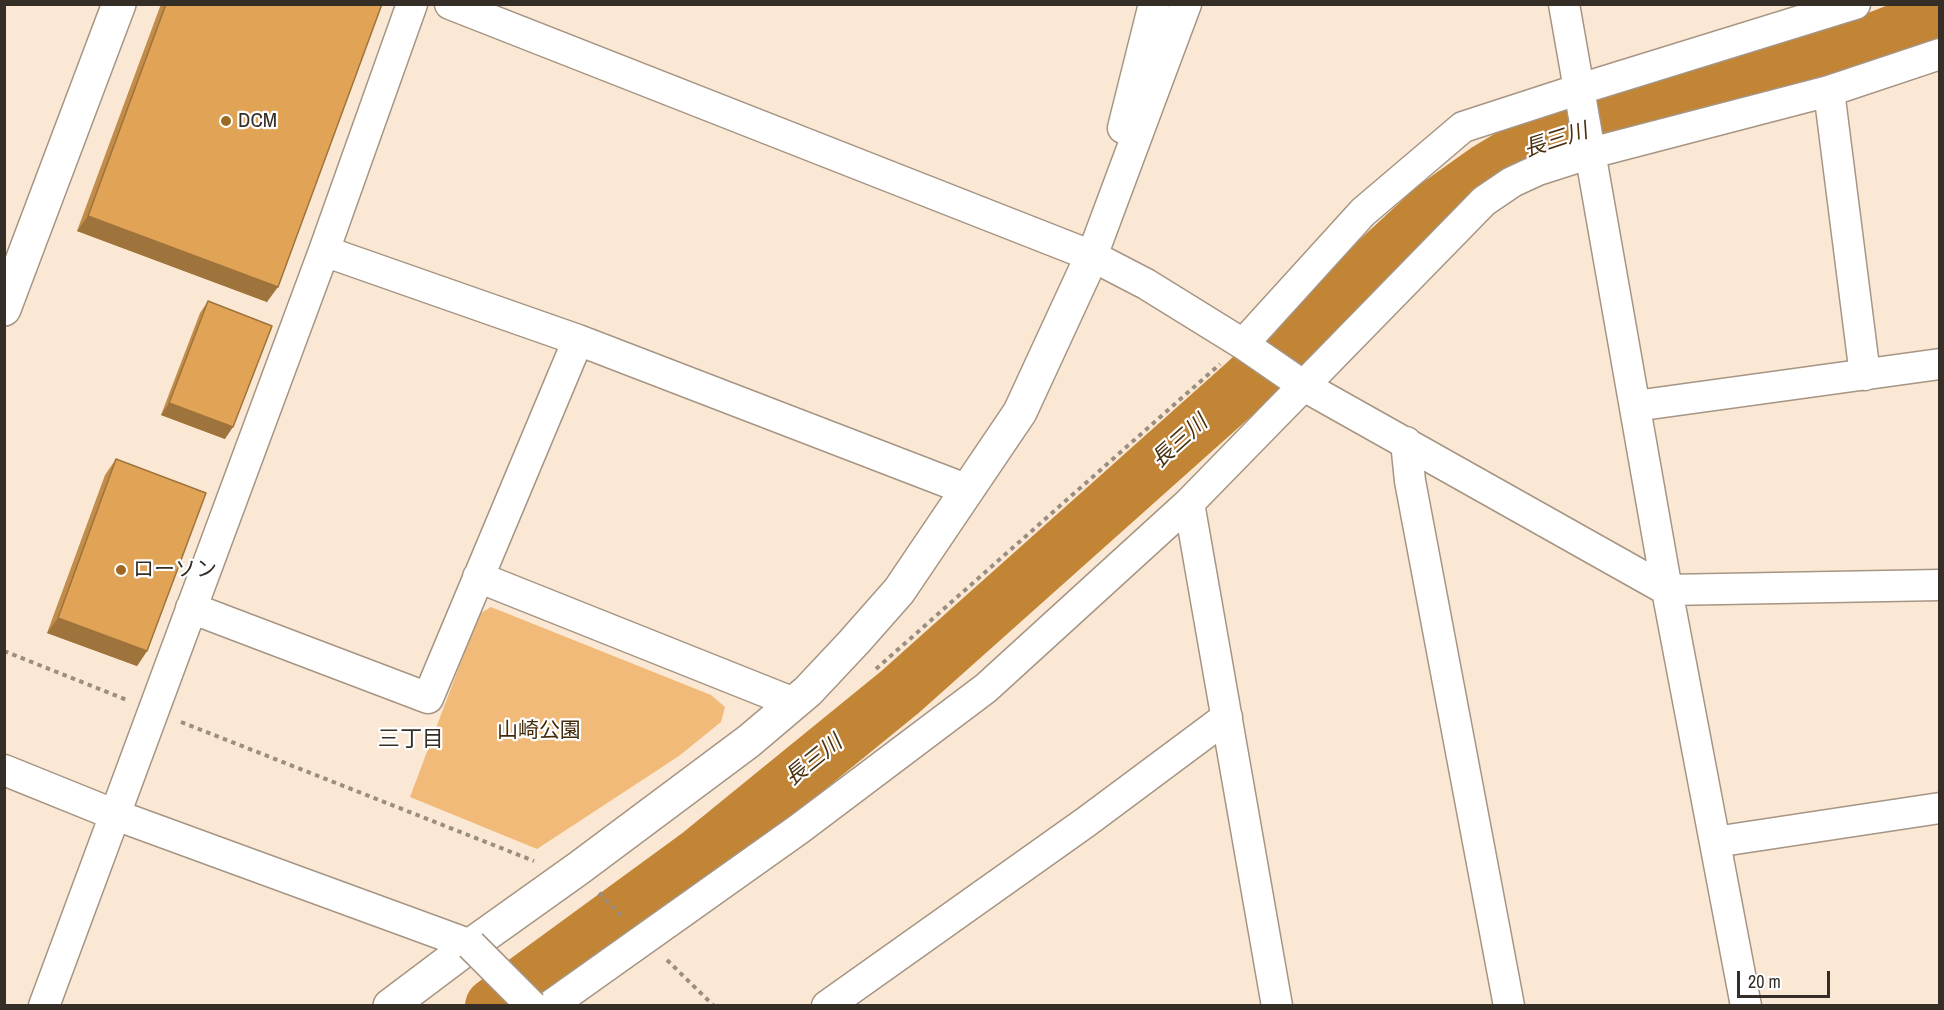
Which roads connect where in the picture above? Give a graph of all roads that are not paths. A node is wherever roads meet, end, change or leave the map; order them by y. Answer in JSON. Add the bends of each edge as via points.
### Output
{"nodes":[{"id":1,"x":119,"y":4,"type":"edge"},
{"id":2,"x":412,"y":4,"type":"edge"},
{"id":3,"x":450,"y":4,"type":"edge"},
{"id":4,"x":1564,"y":4,"type":"edge"},
{"id":5,"x":1855,"y":4,"type":"edge"},
{"id":6,"x":1144,"y":8,"type":"edge"},
{"id":7,"x":1193,"y":8,"type":"edge"},
{"id":8,"x":1823,"y":10,"type":"edge"},
{"id":9,"x":1940,"y":54,"type":"edge"},
{"id":10,"x":1580,"y":88,"type":"junction"},
{"id":11,"x":1828,"y":91,"type":"junction"},
{"id":12,"x":1591,"y":153,"type":"junction"},
{"id":13,"x":324,"y":251,"type":"junction"},
{"id":14,"x":1092,"y":256,"type":"junction"},
{"id":15,"x":4,"y":309,"type":"edge"},
{"id":16,"x":578,"y":340,"type":"junction"},
{"id":17,"x":1244,"y":344,"type":"junction"},
{"id":18,"x":1940,"y":364,"type":"edge"},
{"id":19,"x":1865,"y":375,"type":"junction"},
{"id":20,"x":1304,"y":386,"type":"junction"},
{"id":21,"x":1635,"y":406,"type":"junction"},
{"id":22,"x":1406,"y":442,"type":"junction"},
{"id":23,"x":968,"y":490,"type":"junction"},
{"id":24,"x":1189,"y":504,"type":"junction"},
{"id":25,"x":478,"y":578,"type":"junction"},
{"id":26,"x":1940,"y":585,"type":"edge"},
{"id":27,"x":1666,"y":590,"type":"junction"},
{"id":28,"x":191,"y":608,"type":"junction"},
{"id":29,"x":794,"y":703,"type":"junction"},
{"id":30,"x":1227,"y":717,"type":"junction"},
{"id":31,"x":4,"y":770,"type":"edge"},
{"id":32,"x":1940,"y":808,"type":"edge"},
{"id":33,"x":113,"y":814,"type":"junction"},
{"id":34,"x":1715,"y":842,"type":"junction"},
{"id":35,"x":471,"y":945,"type":"junction"},
{"id":36,"x":44,"y":1005,"type":"edge"},
{"id":37,"x":390,"y":1005,"type":"edge"},
{"id":38,"x":532,"y":1005,"type":"edge"},
{"id":39,"x":550,"y":1005,"type":"edge"},
{"id":40,"x":827,"y":1005,"type":"edge"},
{"id":41,"x":1277,"y":1005,"type":"edge"},
{"id":42,"x":1509,"y":1005,"type":"edge"},
{"id":43,"x":1746,"y":1005,"type":"edge"}],
"edges":[{"from":1,"to":15,"type":"street"},
{"from":2,"to":13,"type":"street"},
{"from":3,"to":14,"type":"street"},
{"from":4,"to":10,"type":"street"},
{"from":5,"to":8,"type":"street"},
{"from":6,"to":14,"type":"street"},
{"from":7,"to":14,"type":"street"},
{"from":8,"to":10,"type":"street"},
{"from":9,"to":11,"type":"street"},
{"from":10,"to":12,"type":"street"},
{"from":10,"to":17,"type":"street","via":[[1463,127],[1363,212]]},
{"from":11,"to":12,"type":"street"},
{"from":11,"to":19,"type":"street"},
{"from":12,"to":20,"type":"street","via":[[1538,170],[1484,201]]},
{"from":12,"to":21,"type":"street"},
{"from":13,"to":16,"type":"street"},
{"from":13,"to":28,"type":"street"},
{"from":14,"to":17,"type":"street"},
{"from":14,"to":23,"type":"street","via":[[1020,412]]},
{"from":16,"to":23,"type":"street"},
{"from":16,"to":25,"type":"street"},
{"from":17,"to":20,"type":"street"},
{"from":18,"to":19,"type":"street"},
{"from":19,"to":21,"type":"street"},
{"from":20,"to":22,"type":"street"},
{"from":20,"to":24,"type":"street"},
{"from":21,"to":27,"type":"street"},
{"from":22,"to":27,"type":"street"},
{"from":22,"to":42,"type":"street","via":[[1412,492]]},
{"from":23,"to":29,"type":"street","via":[[898,591]]},
{"from":24,"to":30,"type":"street"},
{"from":24,"to":39,"type":"street","via":[[986,688],[799,829]]},
{"from":25,"to":28,"type":"street","via":[[428,698]]},
{"from":25,"to":29,"type":"street"},
{"from":26,"to":27,"type":"street"},
{"from":27,"to":34,"type":"street"},
{"from":28,"to":33,"type":"street"},
{"from":29,"to":35,"type":"street","via":[[580,881]]},
{"from":30,"to":40,"type":"street"},
{"from":30,"to":41,"type":"street"},
{"from":31,"to":33,"type":"street"},
{"from":32,"to":34,"type":"street"},
{"from":33,"to":35,"type":"street"},
{"from":33,"to":36,"type":"street"},
{"from":34,"to":43,"type":"street"},
{"from":35,"to":37,"type":"street"},
{"from":35,"to":38,"type":"street","bridge":true}]}
